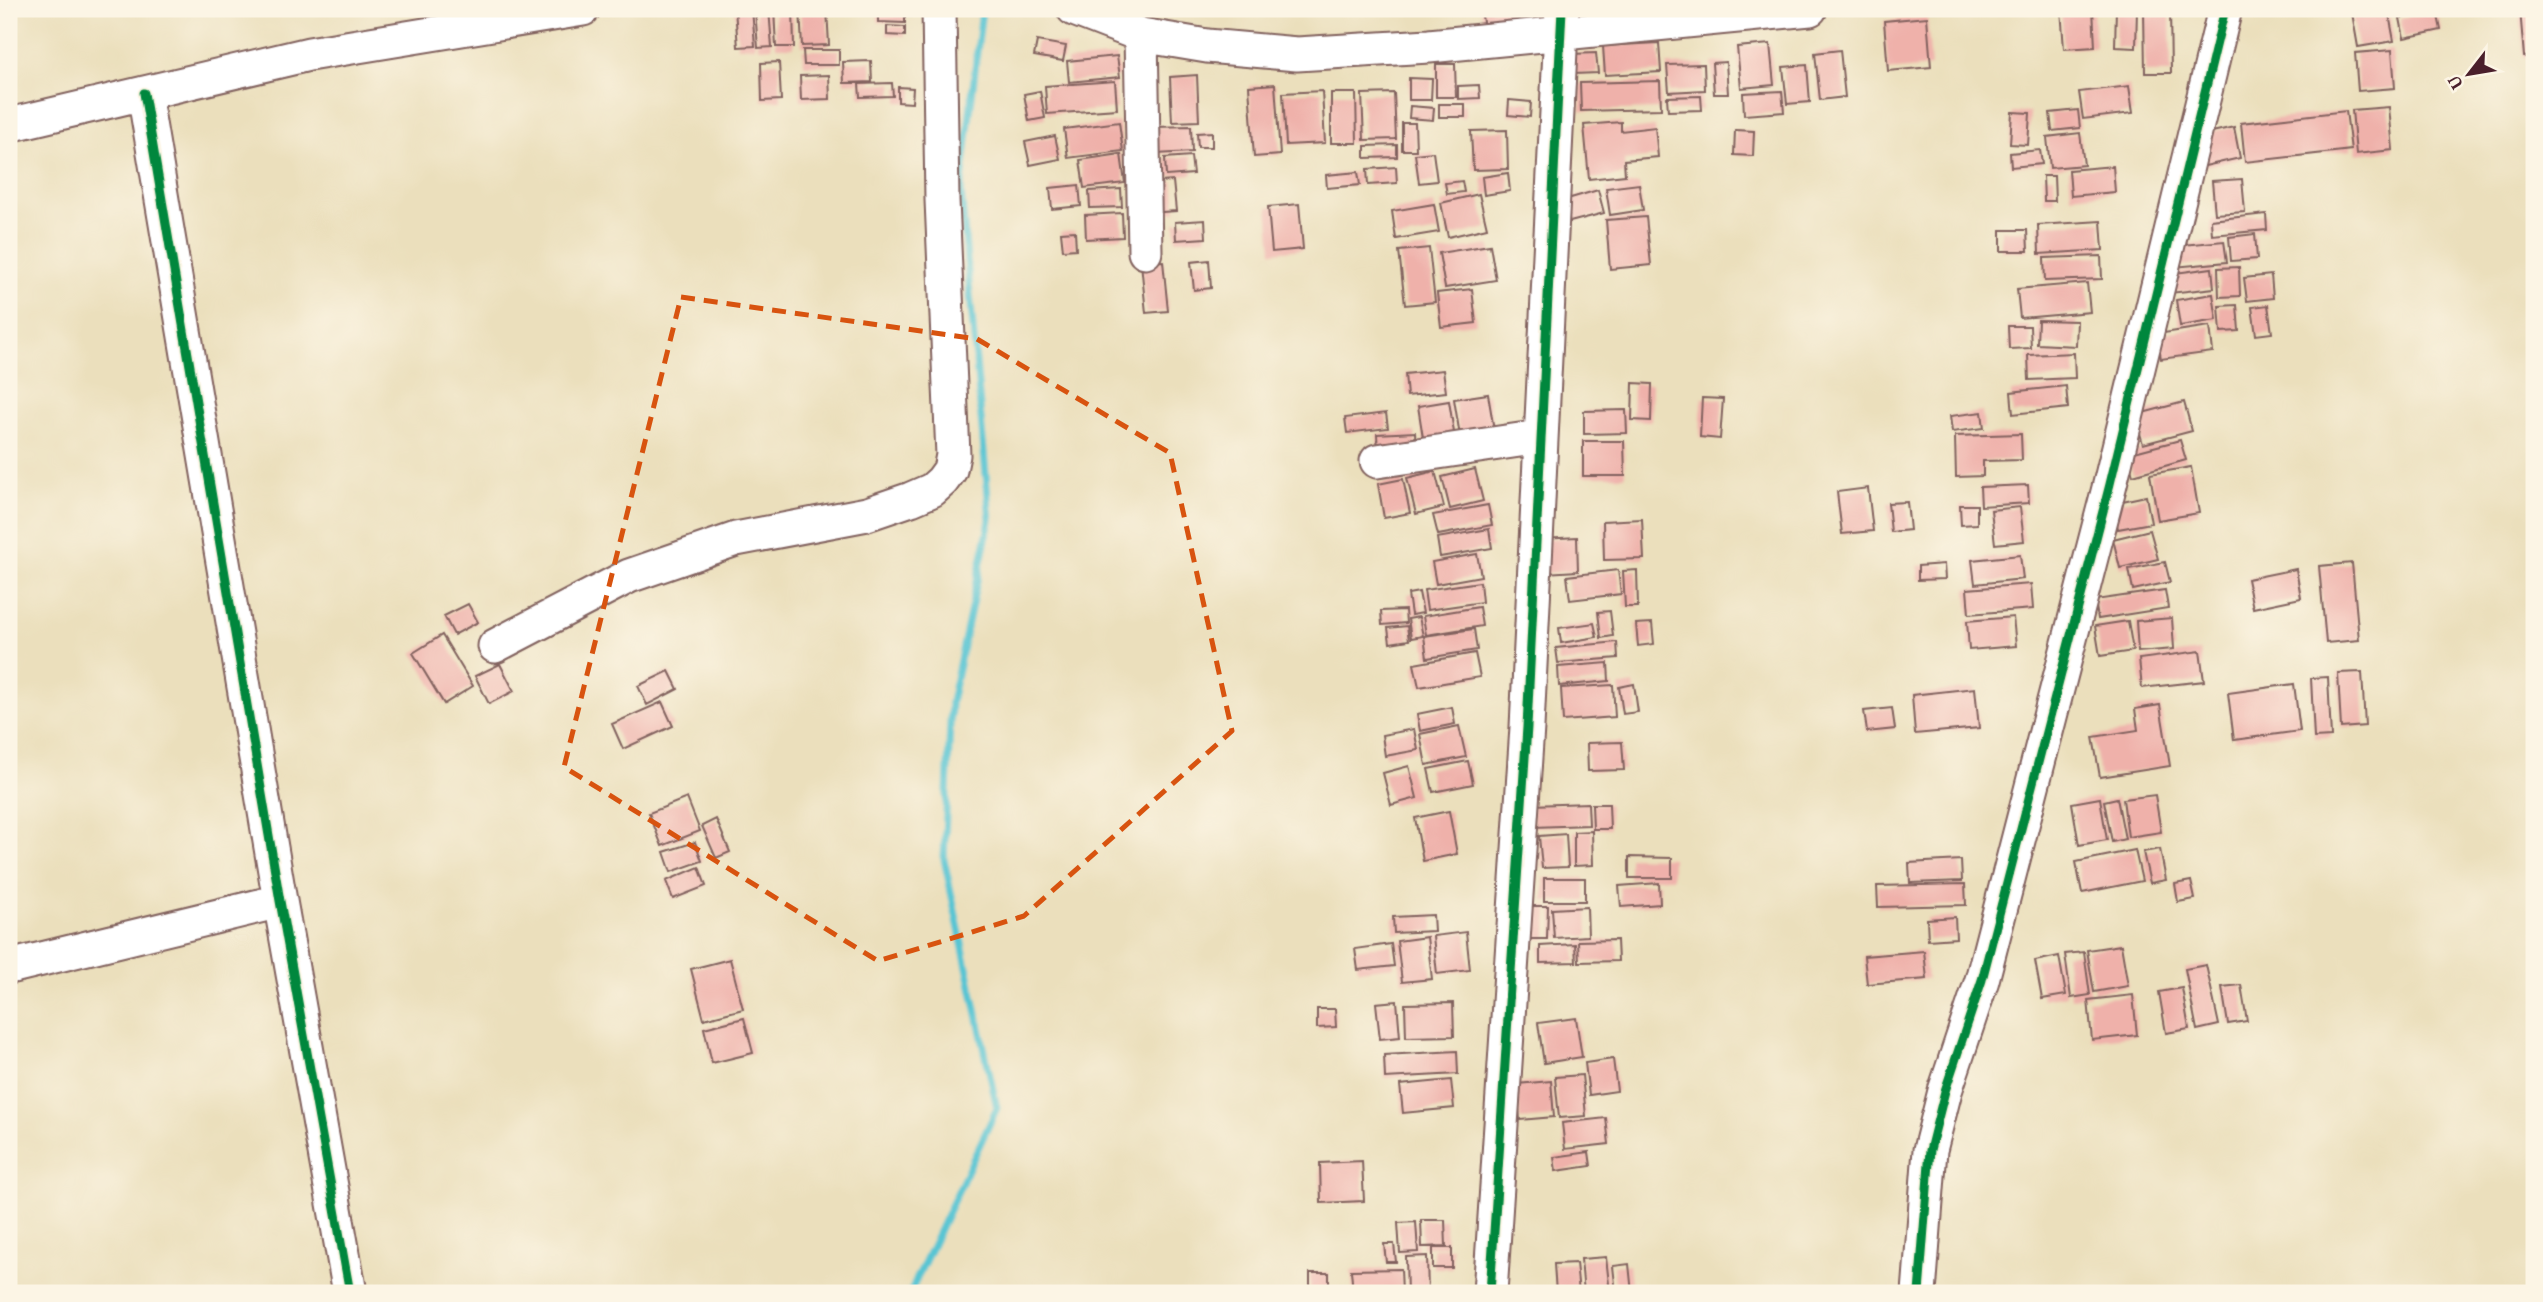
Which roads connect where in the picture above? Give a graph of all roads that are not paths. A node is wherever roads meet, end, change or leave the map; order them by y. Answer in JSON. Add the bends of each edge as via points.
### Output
{"nodes":[{"id":1,"x":583,"y":9,"type":"edge"},
{"id":2,"x":939,"y":9,"type":"edge"},
{"id":3,"x":1074,"y":9,"type":"edge"},
{"id":4,"x":1810,"y":9,"type":"edge"},
{"id":5,"x":2225,"y":9,"type":"edge"},
{"id":6,"x":1682,"y":15,"type":"edge"},
{"id":7,"x":1561,"y":21,"type":"edge"},
{"id":8,"x":1141,"y":36,"type":"junction"},
{"id":9,"x":144,"y":93,"type":"junction"},
{"id":10,"x":9,"y":125,"type":"edge"},
{"id":11,"x":1145,"y":252,"type":"dead end"},
{"id":12,"x":1540,"y":437,"type":"junction"},
{"id":13,"x":1377,"y":461,"type":"dead end"},
{"id":14,"x":495,"y":646,"type":"dead end"},
{"id":15,"x":281,"y":901,"type":"junction"},
{"id":16,"x":9,"y":967,"type":"edge"},
{"id":17,"x":350,"y":1293,"type":"edge"},
{"id":18,"x":1490,"y":1293,"type":"edge"},
{"id":19,"x":1919,"y":1293,"type":"edge"}],
"edges":[{"from":1,"to":9,"type":"street","via":[[309,54]]},
{"from":2,"to":14,"type":"street","via":[[950,470],[932,490],[867,514],[736,539],[629,576]]},
{"from":3,"to":8,"type":"street"},
{"from":4,"to":6,"type":"street"},
{"from":5,"to":19,"type":"street","via":[[2100,524],[1982,980],[1930,1150]]},
{"from":6,"to":7,"type":"street"},
{"from":7,"to":8,"type":"street","via":[[1429,46],[1297,54]]},
{"from":7,"to":12,"type":"street"},
{"from":8,"to":11,"type":"street"},
{"from":9,"to":10,"type":"street"},
{"from":9,"to":15,"type":"street"},
{"from":12,"to":13,"type":"street"},
{"from":12,"to":18,"type":"street","via":[[1527,727]]},
{"from":15,"to":16,"type":"street"},
{"from":15,"to":17,"type":"street"}]}
